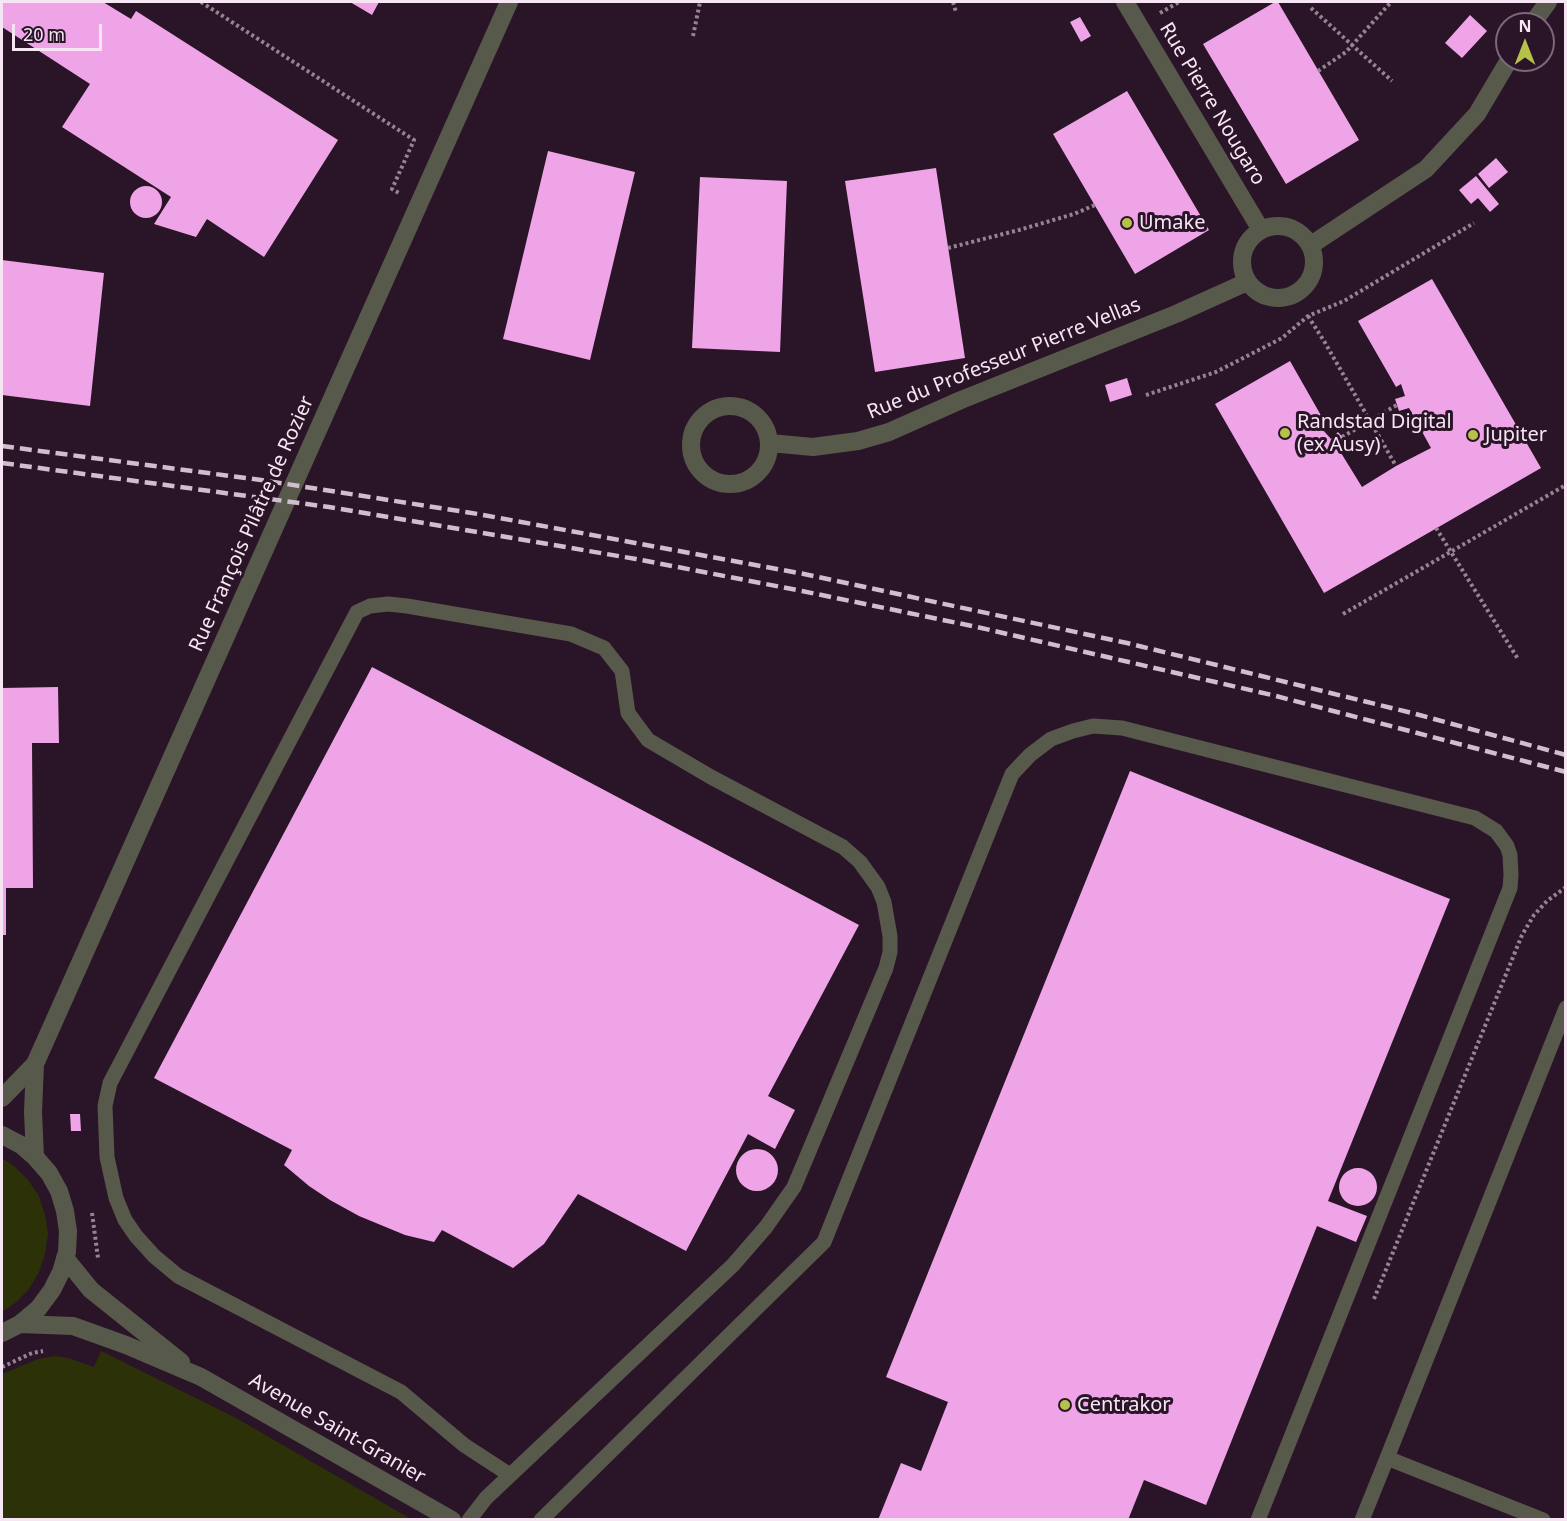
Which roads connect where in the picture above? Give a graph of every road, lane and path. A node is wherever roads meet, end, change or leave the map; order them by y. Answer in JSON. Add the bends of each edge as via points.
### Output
{"nodes":[{"id":1,"x":201,"y":2,"type":"edge"},
{"id":2,"x":509,"y":2,"type":"edge"},
{"id":3,"x":700,"y":2,"type":"edge"},
{"id":4,"x":953,"y":2,"type":"edge"},
{"id":5,"x":1125,"y":2,"type":"edge"},
{"id":6,"x":1391,"y":2,"type":"edge"},
{"id":7,"x":1311,"y":8,"type":"dead end"},
{"id":8,"x":956,"y":12,"type":"dead end"},
{"id":9,"x":693,"y":36,"type":"dead end"},
{"id":10,"x":1352,"y":45,"type":"junction"},
{"id":11,"x":1318,"y":70,"type":"dead end"},
{"id":12,"x":1502,"y":72,"type":"edge"},
{"id":13,"x":1392,"y":81,"type":"dead end"},
{"id":14,"x":402,"y":195,"type":"dead end"},
{"id":15,"x":1095,"y":205,"type":"dead end"},
{"id":16,"x":1474,"y":223,"type":"dead end"},
{"id":17,"x":1261,"y":230,"type":"junction"},
{"id":18,"x":1311,"y":245,"type":"junction"},
{"id":19,"x":948,"y":248,"type":"dead end"},
{"id":20,"x":1247,"y":282,"type":"junction"},
{"id":21,"x":1308,"y":316,"type":"junction"},
{"id":22,"x":1146,"y":395,"type":"dead end"},
{"id":23,"x":1397,"y":405,"type":"dead end"},
{"id":24,"x":1370,"y":421,"type":"junction"},
{"id":25,"x":1342,"y":437,"type":"dead end"},
{"id":26,"x":770,"y":443,"type":"junction"},
{"id":27,"x":1396,"y":466,"type":"dead end"},
{"id":28,"x":1566,"y":485,"type":"edge"},
{"id":29,"x":1436,"y":528,"type":"dead end"},
{"id":30,"x":1451,"y":552,"type":"junction"},
{"id":31,"x":1343,"y":614,"type":"dead end"},
{"id":32,"x":1518,"y":659,"type":"dead end"},
{"id":33,"x":1566,"y":887,"type":"edge"},
{"id":34,"x":1566,"y":1008,"type":"edge"},
{"id":35,"x":35,"y":1064,"type":"junction"},
{"id":36,"x":2,"y":1098,"type":"edge"},
{"id":37,"x":2,"y":1135,"type":"edge"},
{"id":38,"x":35,"y":1157,"type":"junction"},
{"id":39,"x":65,"y":1258,"type":"junction"},
{"id":40,"x":1369,"y":1310,"type":"dead end"},
{"id":41,"x":20,"y":1324,"type":"junction"},
{"id":42,"x":2,"y":1333,"type":"edge"},
{"id":43,"x":47,"y":1351,"type":"dead end"},
{"id":44,"x":2,"y":1367,"type":"edge"},
{"id":45,"x":201,"y":1377,"type":"junction"},
{"id":46,"x":1387,"y":1458,"type":"junction"},
{"id":47,"x":510,"y":1475,"type":"junction"},
{"id":48,"x":452,"y":1520,"type":"edge"},
{"id":49,"x":469,"y":1520,"type":"edge"},
{"id":50,"x":541,"y":1520,"type":"edge"},
{"id":51,"x":1258,"y":1520,"type":"edge"},
{"id":52,"x":1362,"y":1520,"type":"edge"},
{"id":53,"x":1544,"y":1520,"type":"edge"}],
"edges":[{"from":1,"to":14,"type":"path","via":[[414,140],[393,189]]},
{"from":2,"to":35,"type":"street","name":"Rue François Pilâtre de Rozier"},
{"from":3,"to":9,"type":"path"},
{"from":4,"to":8,"type":"path"},
{"from":5,"to":17,"type":"street","name":"Rue Pierre Nougaro"},
{"from":6,"to":10,"type":"path"},
{"from":7,"to":10,"type":"path"},
{"from":10,"to":11,"type":"path"},
{"from":10,"to":13,"type":"path"},
{"from":12,"to":18,"type":"street","via":[[1477,114],[1426,169]]},
{"from":15,"to":19,"type":"path"},
{"from":16,"to":21,"type":"path","via":[[1344,301]]},
{"from":17,"to":18,"type":"street","via":[[1288,227]]},
{"from":17,"to":20,"type":"street","via":[[1249,240],[1242,254]]},
{"from":18,"to":20,"type":"street","via":[[1315,258],[1313,275],[1296,294],[1272,298],[1255,291]]},
{"from":20,"to":26,"type":"street","name":"Rue du Professeur Pierre Vellas","via":[[889,432],[813,447]]},
{"from":21,"to":22,"type":"path","via":[[1282,338],[1216,372]]},
{"from":21,"to":24,"type":"path"},
{"from":23,"to":24,"type":"path"},
{"from":24,"to":25,"type":"path"},
{"from":24,"to":27,"type":"path"},
{"from":26,"to":26,"type":"street","via":[[759,419],[748,410],[723,407],[701,418],[694,429],[691,454],[704,475],[714,482],[740,484],[762,469]]},
{"from":28,"to":30,"type":"path"},
{"from":29,"to":30,"type":"path"},
{"from":30,"to":31,"type":"path"},
{"from":30,"to":32,"type":"path"},
{"from":33,"to":40,"type":"path","via":[[1534,915],[1522,935]]},
{"from":34,"to":46,"type":"lane"},
{"from":35,"to":36,"type":"street","name":"Rue François Pilâtre de Rozier"},
{"from":35,"to":38,"type":"street","name":"Rue François Pilâtre de Rozier"},
{"from":37,"to":38,"type":"street"},
{"from":38,"to":39,"type":"street","via":[[54,1182],[65,1210]]},
{"from":39,"to":41,"type":"street","via":[[52,1290]]},
{"from":39,"to":45,"type":"street","name":"Avenue Saint-Granier","via":[[91,1290]]},
{"from":41,"to":42,"type":"street"},
{"from":41,"to":45,"type":"street","name":"Avenue Saint-Granier","via":[[73,1326]]},
{"from":43,"to":44,"type":"path","via":[[32,1353]]},
{"from":45,"to":48,"type":"street","name":"Avenue Saint-Granier"},
{"from":46,"to":52,"type":"lane"},
{"from":46,"to":53,"type":"lane"},
{"from":47,"to":47,"type":"lane","via":[[733,1265],[794,1187],[886,968],[890,952],[888,921],[874,880],[843,847],[648,740],[628,713],[621,671],[604,648],[571,634],[407,606],[370,606],[357,612],[110,1083],[105,1107],[107,1157],[125,1220],[154,1256],[178,1276],[400,1392],[464,1445]]},
{"from":47,"to":49,"type":"lane"},
{"from":50,"to":51,"type":"lane","via":[[824,1242],[1012,774],[1051,739],[1093,726],[1122,729],[1475,818],[1503,838],[1509,855],[1509,888]]}]}
